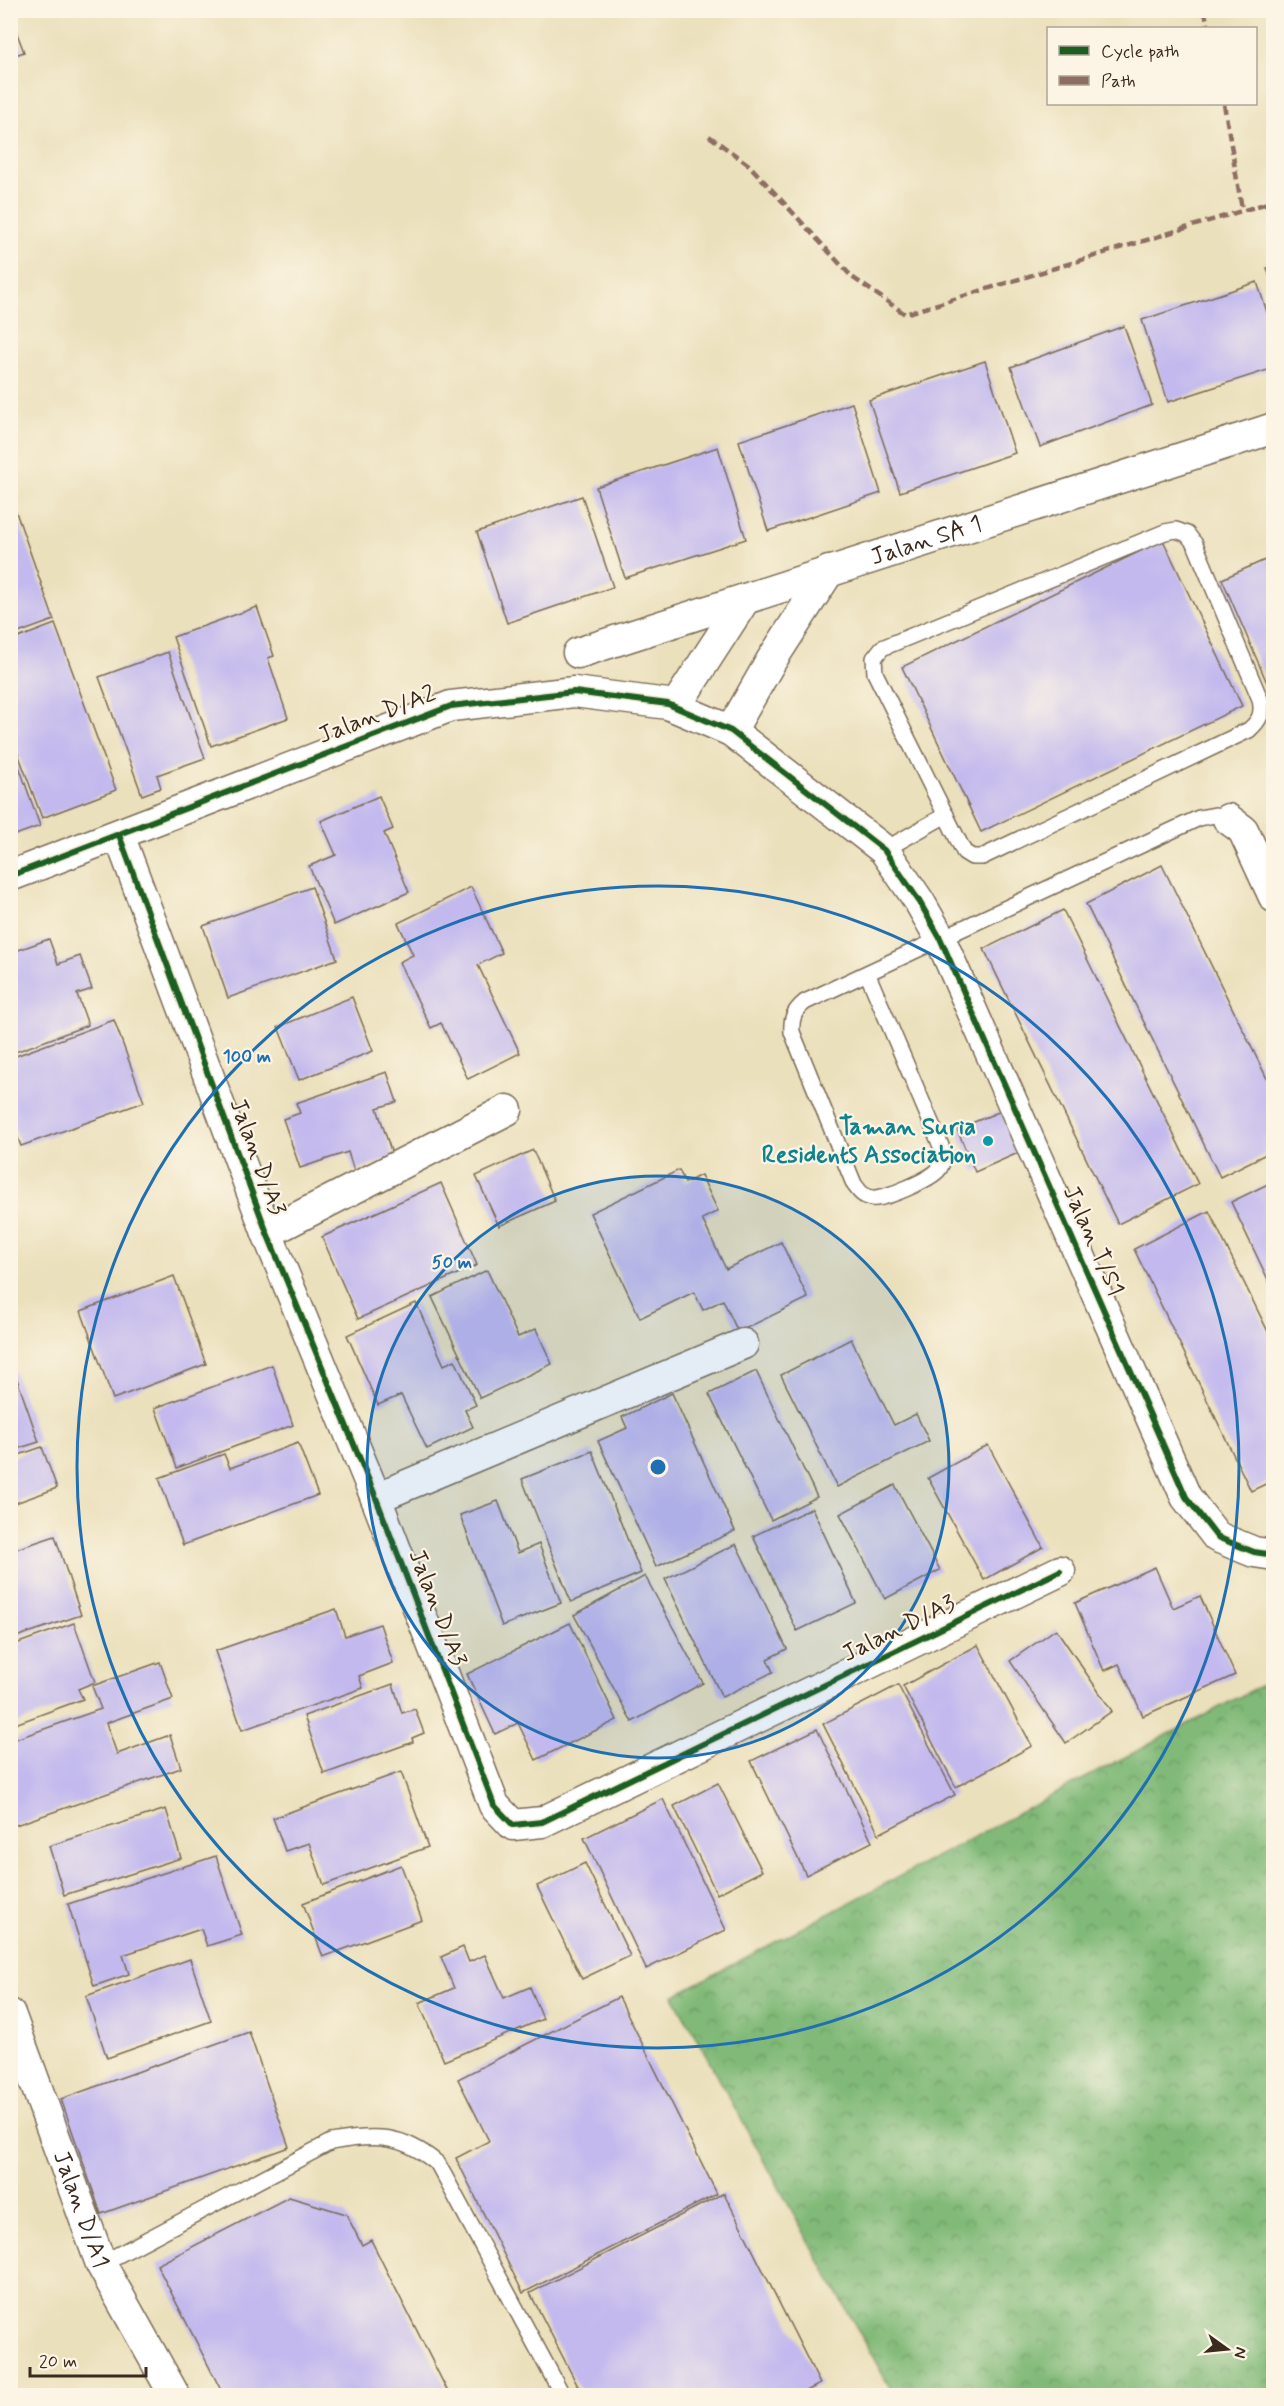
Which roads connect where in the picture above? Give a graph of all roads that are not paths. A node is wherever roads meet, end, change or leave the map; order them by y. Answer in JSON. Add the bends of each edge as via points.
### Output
{"nodes":[{"id":1,"x":1274,"y":428,"type":"edge"},
{"id":2,"x":829,"y":571,"type":"junction"},
{"id":3,"x":745,"y":598,"type":"junction"},
{"id":4,"x":578,"y":653,"type":"dead end"},
{"id":5,"x":675,"y":707,"type":"junction"},
{"id":6,"x":731,"y":730,"type":"junction"},
{"id":7,"x":946,"y":815,"type":"junction"},
{"id":8,"x":1228,"y":819,"type":"joint"},
{"id":9,"x":119,"y":835,"type":"junction"},
{"id":10,"x":884,"y":850,"type":"junction"},
{"id":11,"x":10,"y":876,"type":"edge"},
{"id":12,"x":1274,"y":897,"type":"edge"},
{"id":13,"x":919,"y":901,"type":"joint"},
{"id":14,"x":940,"y":938,"type":"junction"},
{"id":15,"x":868,"y":975,"type":"junction"},
{"id":16,"x":507,"y":1110,"type":"dead end"},
{"id":17,"x":267,"y":1233,"type":"junction"},
{"id":18,"x":743,"y":1344,"type":"dead end"},
{"id":19,"x":376,"y":1498,"type":"junction"},
{"id":20,"x":1274,"y":1555,"type":"edge"},
{"id":21,"x":1060,"y":1571,"type":"dead end"},
{"id":22,"x":10,"y":2014,"type":"edge"},
{"id":23,"x":101,"y":2264,"type":"junction"},
{"id":24,"x":175,"y":2396,"type":"edge"},
{"id":25,"x":563,"y":2396,"type":"edge"}],
"edges":[{"from":1,"to":2,"type":"street","name":"Jalan SA 1"},
{"from":2,"to":3,"type":"street","name":"Jalan SA 1"},
{"from":2,"to":6,"type":"street"},
{"from":3,"to":4,"type":"street","name":"Jalan SA 1"},
{"from":3,"to":5,"type":"street"},
{"from":5,"to":6,"type":"street","name":"Jalan D/A2"},
{"from":5,"to":9,"type":"street","name":"Jalan D/A2","via":[[574,692],[451,706]]},
{"from":6,"to":10,"type":"street","name":"Jalan D/A2"},
{"from":7,"to":7,"type":"lane","via":[[964,852],[982,857],[1258,722],[1262,711],[1260,699],[1195,544],[1187,534],[1165,532],[882,648],[874,658],[874,673]]},
{"from":7,"to":10,"type":"lane"},
{"from":8,"to":12,"type":"street","via":[[1243,830]]},
{"from":8,"to":14,"type":"lane","via":[[1215,815],[1199,818]]},
{"from":9,"to":11,"type":"street","name":"Jalan D/A2"},
{"from":9,"to":17,"type":"street","name":"Jalan D/A3"},
{"from":10,"to":13,"type":"street","name":"Jalan D/A2"},
{"from":13,"to":14,"type":"street","name":"Jalan T/S1"},
{"from":14,"to":15,"type":"lane"},
{"from":14,"to":20,"type":"street","name":"Jalan T/S1","via":[[1186,1497],[1217,1537],[1254,1552]]},
{"from":15,"to":15,"type":"lane","via":[[805,1002],[791,1020],[792,1032],[854,1184],[861,1194],[872,1198],[885,1197],[930,1176],[939,1169],[943,1158],[942,1146]]},
{"from":16,"to":17,"type":"street"},
{"from":17,"to":19,"type":"street","name":"Jalan D/A3"},
{"from":18,"to":19,"type":"street"},
{"from":19,"to":21,"type":"street","name":"Jalan D/A3","via":[[494,1805],[513,1825],[542,1822]]},
{"from":22,"to":23,"type":"street","name":"Jalan D/A1"},
{"from":23,"to":24,"type":"street","name":"Jalan D/A1"},
{"from":23,"to":25,"type":"lane","via":[[331,2142],[358,2137],[392,2138],[420,2149],[438,2164]]}]}
